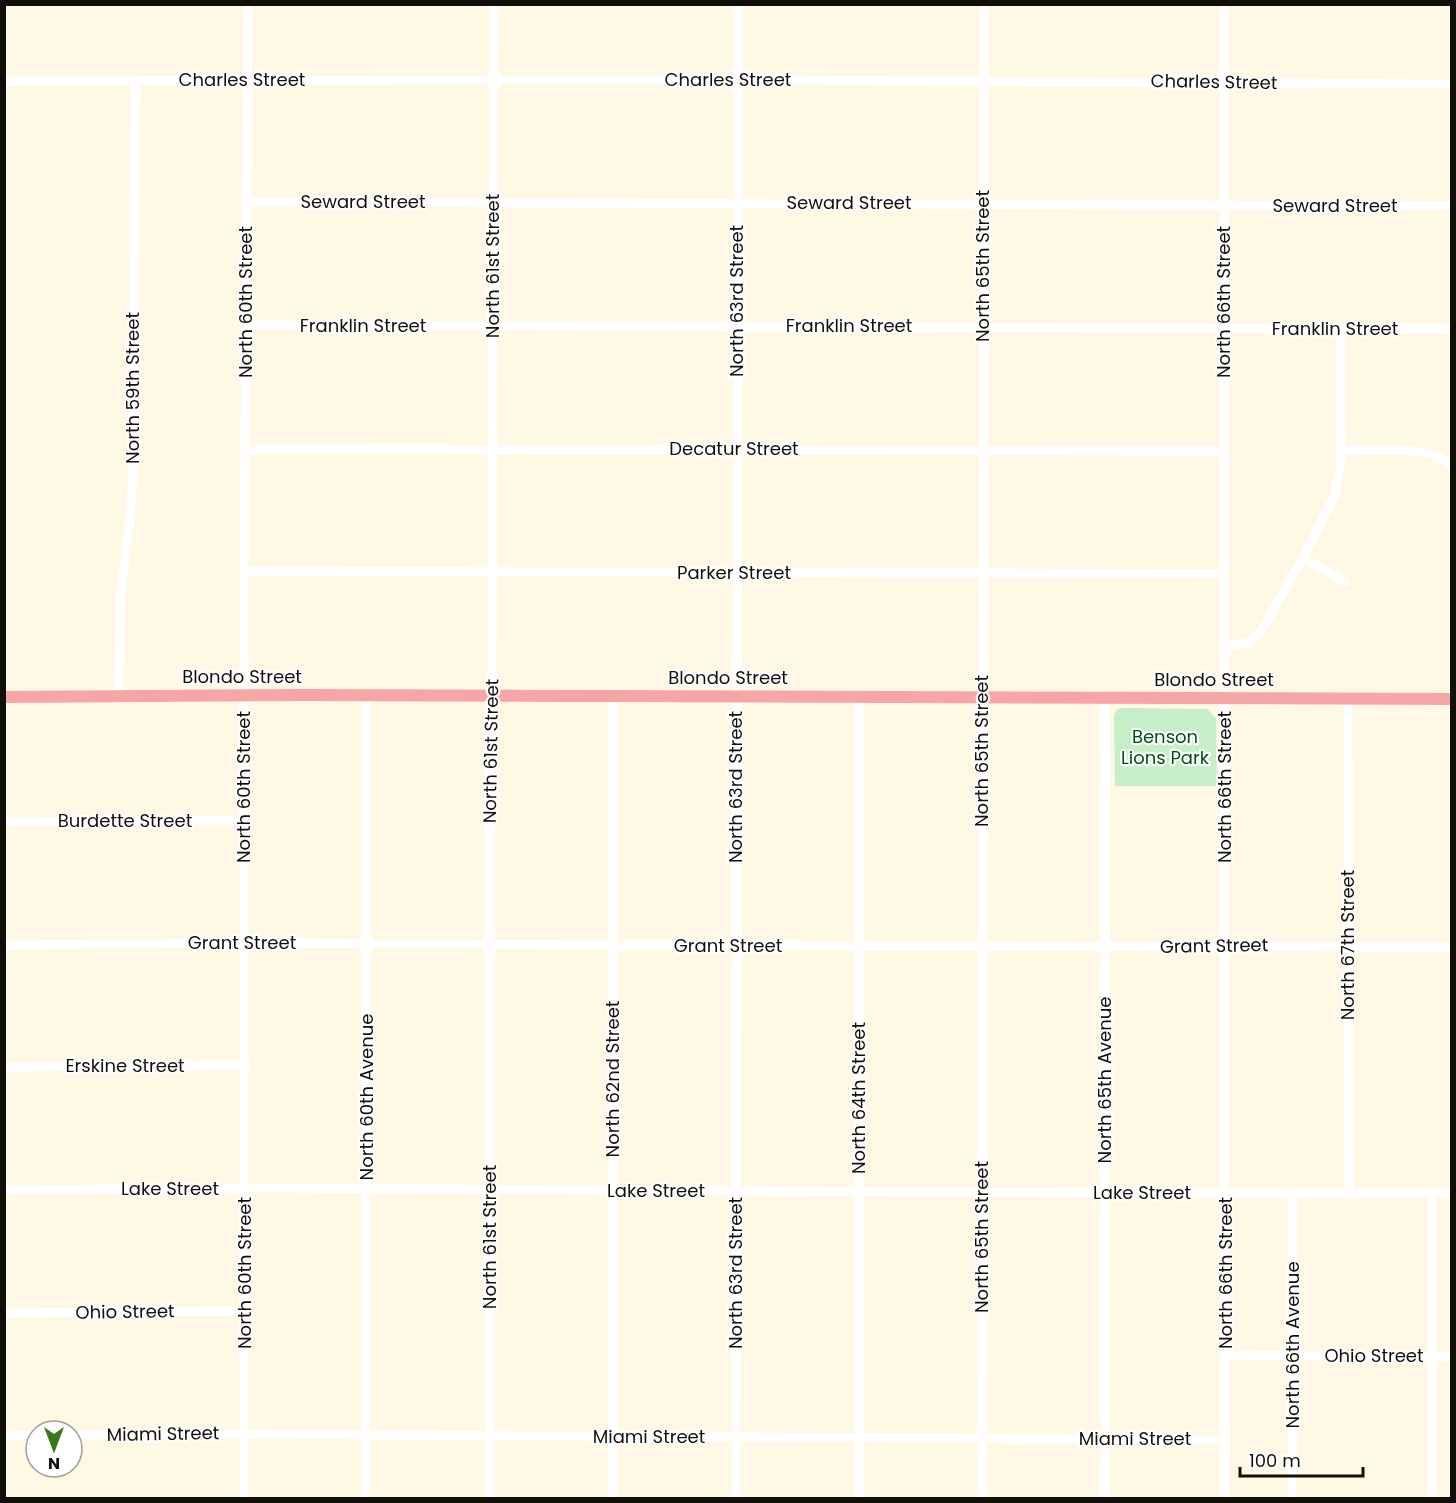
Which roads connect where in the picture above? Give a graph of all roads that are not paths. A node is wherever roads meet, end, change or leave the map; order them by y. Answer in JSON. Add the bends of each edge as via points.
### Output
{"nodes":[{"id":1,"x":248,"y":4,"type":"edge"},
{"id":2,"x":494,"y":4,"type":"edge"},
{"id":3,"x":738,"y":4,"type":"edge"},
{"id":4,"x":984,"y":4,"type":"edge"},
{"id":5,"x":1224,"y":4,"type":"edge"},
{"id":6,"x":247,"y":79,"type":"junction"},
{"id":7,"x":135,"y":80,"type":"junction"},
{"id":8,"x":494,"y":80,"type":"junction"},
{"id":9,"x":738,"y":80,"type":"junction"},
{"id":10,"x":4,"y":81,"type":"edge"},
{"id":11,"x":984,"y":81,"type":"junction"},
{"id":12,"x":1224,"y":81,"type":"junction"},
{"id":13,"x":1452,"y":84,"type":"edge"},
{"id":14,"x":246,"y":202,"type":"junction"},
{"id":15,"x":493,"y":203,"type":"junction"},
{"id":16,"x":738,"y":203,"type":"junction"},
{"id":17,"x":984,"y":204,"type":"junction"},
{"id":18,"x":1224,"y":205,"type":"junction"},
{"id":19,"x":1452,"y":206,"type":"edge"},
{"id":20,"x":246,"y":325,"type":"junction"},
{"id":21,"x":493,"y":326,"type":"junction"},
{"id":22,"x":737,"y":326,"type":"junction"},
{"id":23,"x":983,"y":327,"type":"junction"},
{"id":24,"x":1224,"y":328,"type":"junction"},
{"id":25,"x":1341,"y":329,"type":"junction"},
{"id":26,"x":1452,"y":329,"type":"edge"},
{"id":27,"x":245,"y":448,"type":"junction"},
{"id":28,"x":493,"y":449,"type":"junction"},
{"id":29,"x":737,"y":449,"type":"junction"},
{"id":30,"x":983,"y":450,"type":"junction"},
{"id":31,"x":1341,"y":450,"type":"junction"},
{"id":32,"x":1224,"y":451,"type":"junction"},
{"id":33,"x":1452,"y":467,"type":"edge"},
{"id":34,"x":1303,"y":558,"type":"junction"},
{"id":35,"x":244,"y":571,"type":"junction"},
{"id":36,"x":492,"y":572,"type":"junction"},
{"id":37,"x":736,"y":573,"type":"junction"},
{"id":38,"x":983,"y":573,"type":"junction"},
{"id":39,"x":1224,"y":574,"type":"junction"},
{"id":40,"x":1346,"y":582,"type":"dead end"},
{"id":41,"x":1225,"y":646,"type":"junction"},
{"id":42,"x":244,"y":695,"type":"junction"},
{"id":43,"x":366,"y":695,"type":"junction"},
{"id":44,"x":118,"y":696,"type":"junction"},
{"id":45,"x":491,"y":696,"type":"junction"},
{"id":46,"x":613,"y":696,"type":"junction"},
{"id":47,"x":736,"y":696,"type":"junction"},
{"id":48,"x":4,"y":697,"type":"edge"},
{"id":49,"x":859,"y":697,"type":"junction"},
{"id":50,"x":982,"y":697,"type":"junction"},
{"id":51,"x":1105,"y":698,"type":"junction"},
{"id":52,"x":1225,"y":698,"type":"junction"},
{"id":53,"x":1348,"y":698,"type":"junction"},
{"id":54,"x":1452,"y":699,"type":"edge"},
{"id":55,"x":244,"y":820,"type":"junction"},
{"id":56,"x":4,"y":822,"type":"edge"},
{"id":57,"x":245,"y":943,"type":"junction"},
{"id":58,"x":367,"y":943,"type":"junction"},
{"id":59,"x":4,"y":945,"type":"edge"},
{"id":60,"x":490,"y":945,"type":"junction"},
{"id":61,"x":613,"y":945,"type":"junction"},
{"id":62,"x":736,"y":946,"type":"junction"},
{"id":63,"x":859,"y":946,"type":"junction"},
{"id":64,"x":982,"y":946,"type":"junction"},
{"id":65,"x":1226,"y":946,"type":"junction"},
{"id":66,"x":1348,"y":946,"type":"junction"},
{"id":67,"x":1105,"y":947,"type":"junction"},
{"id":68,"x":1452,"y":947,"type":"edge"},
{"id":69,"x":245,"y":1065,"type":"junction"},
{"id":70,"x":4,"y":1067,"type":"edge"},
{"id":71,"x":245,"y":1188,"type":"junction"},
{"id":72,"x":367,"y":1189,"type":"junction"},
{"id":73,"x":4,"y":1190,"type":"edge"},
{"id":74,"x":490,"y":1190,"type":"junction"},
{"id":75,"x":613,"y":1190,"type":"junction"},
{"id":76,"x":736,"y":1191,"type":"junction"},
{"id":77,"x":859,"y":1192,"type":"junction"},
{"id":78,"x":982,"y":1192,"type":"junction"},
{"id":79,"x":1226,"y":1192,"type":"junction"},
{"id":80,"x":1293,"y":1192,"type":"junction"},
{"id":81,"x":1349,"y":1192,"type":"junction"},
{"id":82,"x":1105,"y":1193,"type":"junction"},
{"id":83,"x":1432,"y":1193,"type":"junction"},
{"id":84,"x":1452,"y":1193,"type":"edge"},
{"id":85,"x":244,"y":1311,"type":"junction"},
{"id":86,"x":4,"y":1313,"type":"edge"},
{"id":87,"x":1225,"y":1355,"type":"junction"},
{"id":88,"x":1293,"y":1356,"type":"junction"},
{"id":89,"x":1432,"y":1357,"type":"junction"},
{"id":90,"x":1452,"y":1357,"type":"edge"},
{"id":91,"x":244,"y":1434,"type":"junction"},
{"id":92,"x":84,"y":1435,"type":"edge"},
{"id":93,"x":366,"y":1435,"type":"junction"},
{"id":94,"x":4,"y":1436,"type":"edge"},
{"id":95,"x":24,"y":1436,"type":"edge"},
{"id":96,"x":490,"y":1436,"type":"junction"},
{"id":97,"x":612,"y":1436,"type":"junction"},
{"id":98,"x":736,"y":1437,"type":"junction"},
{"id":99,"x":859,"y":1438,"type":"junction"},
{"id":100,"x":982,"y":1439,"type":"junction"},
{"id":101,"x":1106,"y":1439,"type":"junction"},
{"id":102,"x":1225,"y":1440,"type":"junction"},
{"id":103,"x":244,"y":1498,"type":"edge"},
{"id":104,"x":366,"y":1498,"type":"edge"},
{"id":105,"x":490,"y":1498,"type":"edge"},
{"id":106,"x":613,"y":1498,"type":"edge"},
{"id":107,"x":736,"y":1498,"type":"edge"},
{"id":108,"x":859,"y":1498,"type":"edge"},
{"id":109,"x":982,"y":1498,"type":"edge"},
{"id":110,"x":1105,"y":1498,"type":"edge"},
{"id":111,"x":1225,"y":1498,"type":"edge"},
{"id":112,"x":1292,"y":1498,"type":"edge"},
{"id":113,"x":1432,"y":1498,"type":"edge"}],
"edges":[{"from":1,"to":6,"type":"street","name":"North 60th Street"},
{"from":2,"to":8,"type":"street","name":"North 61st Street"},
{"from":3,"to":9,"type":"street","name":"North 63rd Street"},
{"from":4,"to":11,"type":"street","name":"North 65th Street"},
{"from":5,"to":12,"type":"street","name":"North 66th Street"},
{"from":6,"to":7,"type":"street","name":"Charles Street"},
{"from":6,"to":8,"type":"street","name":"Charles Street"},
{"from":6,"to":14,"type":"street","name":"North 60th Street"},
{"from":7,"to":10,"type":"street","name":"Charles Street"},
{"from":7,"to":44,"type":"street","name":"North 59th Street","via":[[133,478],[121,593]]},
{"from":8,"to":9,"type":"street","name":"Charles Street"},
{"from":8,"to":15,"type":"street","name":"North 61st Street"},
{"from":9,"to":11,"type":"street","name":"Charles Street"},
{"from":9,"to":16,"type":"street","name":"North 63rd Street"},
{"from":11,"to":12,"type":"street","name":"Charles Street"},
{"from":11,"to":17,"type":"street","name":"North 65th Street"},
{"from":12,"to":13,"type":"street","name":"Charles Street"},
{"from":12,"to":18,"type":"street","name":"North 66th Street"},
{"from":14,"to":15,"type":"street","name":"Seward Street"},
{"from":14,"to":20,"type":"street","name":"North 60th Street"},
{"from":15,"to":16,"type":"street","name":"Seward Street"},
{"from":15,"to":21,"type":"street","name":"North 61st Street"},
{"from":16,"to":17,"type":"street","name":"Seward Street"},
{"from":16,"to":22,"type":"street","name":"North 63rd Street"},
{"from":17,"to":18,"type":"street","name":"Seward Street"},
{"from":17,"to":23,"type":"street","name":"North 65th Street"},
{"from":18,"to":19,"type":"street","name":"Seward Street"},
{"from":18,"to":24,"type":"street","name":"North 66th Street"},
{"from":20,"to":21,"type":"street","name":"Franklin Street"},
{"from":20,"to":27,"type":"street","name":"North 60th Street"},
{"from":21,"to":22,"type":"street","name":"Franklin Street"},
{"from":21,"to":28,"type":"street","name":"North 61st Street"},
{"from":22,"to":23,"type":"street","name":"Franklin Street"},
{"from":22,"to":29,"type":"street","name":"North 63rd Street"},
{"from":23,"to":24,"type":"street","name":"Franklin Street"},
{"from":23,"to":30,"type":"street","name":"North 65th Street"},
{"from":24,"to":25,"type":"street","name":"Franklin Street"},
{"from":24,"to":32,"type":"street","name":"North 66th Street"},
{"from":25,"to":26,"type":"street","name":"Franklin Street"},
{"from":25,"to":31,"type":"street"},
{"from":27,"to":28,"type":"street","name":"Decatur Street"},
{"from":27,"to":35,"type":"street","name":"North 60th Street"},
{"from":28,"to":29,"type":"street","name":"Decatur Street"},
{"from":28,"to":36,"type":"street","name":"North 61st Street"},
{"from":29,"to":30,"type":"street","name":"Decatur Street"},
{"from":29,"to":37,"type":"street","name":"North 63rd Street"},
{"from":30,"to":32,"type":"street","name":"Decatur Street"},
{"from":30,"to":38,"type":"street","name":"North 65th Street"},
{"from":31,"to":33,"type":"street","via":[[1421,451],[1440,457]]},
{"from":31,"to":34,"type":"street","via":[[1335,495]]},
{"from":32,"to":39,"type":"street","name":"North 66th Street"},
{"from":34,"to":40,"type":"street"},
{"from":34,"to":41,"type":"street","via":[[1254,640]]},
{"from":35,"to":36,"type":"street","name":"Parker Street"},
{"from":35,"to":42,"type":"street","name":"North 60th Street"},
{"from":36,"to":37,"type":"street","name":"Parker Street"},
{"from":36,"to":45,"type":"street","name":"North 61st Street"},
{"from":37,"to":38,"type":"street","name":"Parker Street"},
{"from":37,"to":47,"type":"street","name":"North 63rd Street"},
{"from":38,"to":39,"type":"street","name":"Parker Street"},
{"from":38,"to":50,"type":"street","name":"North 65th Street"},
{"from":39,"to":41,"type":"street","name":"North 66th Street"},
{"from":41,"to":52,"type":"street","name":"North 66th Street"},
{"from":42,"to":43,"type":"main road","name":"Blondo Street"},
{"from":42,"to":44,"type":"main road","name":"Blondo Street"},
{"from":42,"to":55,"type":"street","name":"North 60th Street"},
{"from":43,"to":45,"type":"main road","name":"Blondo Street"},
{"from":43,"to":58,"type":"street","name":"North 60th Avenue"},
{"from":44,"to":48,"type":"main road","name":"Blondo Street"},
{"from":45,"to":46,"type":"main road","name":"Blondo Street"},
{"from":45,"to":60,"type":"street","name":"North 61st Street"},
{"from":46,"to":47,"type":"main road","name":"Blondo Street"},
{"from":46,"to":61,"type":"street","name":"North 62nd Street"},
{"from":47,"to":49,"type":"main road","name":"Blondo Street"},
{"from":47,"to":62,"type":"street","name":"North 63rd Street"},
{"from":49,"to":50,"type":"main road","name":"Blondo Street"},
{"from":49,"to":63,"type":"street","name":"North 64th Street"},
{"from":50,"to":51,"type":"main road","name":"Blondo Street"},
{"from":50,"to":64,"type":"street","name":"North 65th Street"},
{"from":51,"to":52,"type":"main road","name":"Blondo Street"},
{"from":51,"to":67,"type":"street","name":"North 65th Avenue"},
{"from":52,"to":53,"type":"main road","name":"Blondo Street"},
{"from":52,"to":65,"type":"street","name":"North 66th Street"},
{"from":53,"to":54,"type":"main road","name":"Blondo Street"},
{"from":53,"to":66,"type":"street","name":"North 67th Street"},
{"from":55,"to":56,"type":"street","name":"Burdette Street"},
{"from":55,"to":57,"type":"street","name":"North 60th Street"},
{"from":57,"to":58,"type":"street","name":"Grant Street"},
{"from":57,"to":59,"type":"street","name":"Grant Street"},
{"from":57,"to":69,"type":"street","name":"North 60th Street"},
{"from":58,"to":60,"type":"street","name":"Grant Street"},
{"from":58,"to":72,"type":"street","name":"North 60th Avenue"},
{"from":60,"to":61,"type":"street","name":"Grant Street"},
{"from":60,"to":74,"type":"street","name":"North 61st Street"},
{"from":61,"to":62,"type":"street","name":"Grant Street"},
{"from":61,"to":75,"type":"street","name":"North 62nd Street"},
{"from":62,"to":63,"type":"street","name":"Grant Street"},
{"from":62,"to":76,"type":"street","name":"North 63rd Street"},
{"from":63,"to":64,"type":"street","name":"Grant Street"},
{"from":63,"to":77,"type":"street","name":"North 64th Street"},
{"from":64,"to":67,"type":"street","name":"Grant Street"},
{"from":64,"to":78,"type":"street","name":"North 65th Street"},
{"from":65,"to":66,"type":"street","name":"Grant Street"},
{"from":65,"to":67,"type":"street","name":"Grant Street"},
{"from":65,"to":79,"type":"street","name":"North 66th Street"},
{"from":66,"to":68,"type":"street","name":"Grant Street"},
{"from":66,"to":81,"type":"street","name":"North 67th Street"},
{"from":67,"to":82,"type":"street","name":"North 65th Avenue"},
{"from":69,"to":70,"type":"street","name":"Erskine Street"},
{"from":69,"to":71,"type":"street","name":"North 60th Street"},
{"from":71,"to":72,"type":"street","name":"Lake Street"},
{"from":71,"to":73,"type":"street","name":"Lake Street"},
{"from":71,"to":85,"type":"street","name":"North 60th Street"},
{"from":72,"to":74,"type":"street","name":"Lake Street"},
{"from":72,"to":93,"type":"street","name":"North 60th Avenue"},
{"from":74,"to":75,"type":"street","name":"Lake Street"},
{"from":74,"to":96,"type":"street","name":"North 61st Street"},
{"from":75,"to":76,"type":"street","name":"Lake Street"},
{"from":75,"to":97,"type":"street","name":"North 62nd Street"},
{"from":76,"to":77,"type":"street","name":"Lake Street"},
{"from":76,"to":98,"type":"street","name":"North 63rd Street"},
{"from":77,"to":78,"type":"street","name":"Lake Street"},
{"from":77,"to":99,"type":"street","name":"North 64th Street"},
{"from":78,"to":82,"type":"street","name":"Lake Street"},
{"from":78,"to":100,"type":"street","name":"North 65th Street"},
{"from":79,"to":80,"type":"street","name":"Lake Street"},
{"from":79,"to":82,"type":"street","name":"Lake Street"},
{"from":79,"to":87,"type":"street","name":"North 66th Street"},
{"from":80,"to":81,"type":"street","name":"Lake Street"},
{"from":80,"to":88,"type":"street","name":"North 66th Avenue"},
{"from":81,"to":83,"type":"street","name":"Lake Street"},
{"from":82,"to":101,"type":"street","name":"North 65th Avenue"},
{"from":83,"to":84,"type":"street","name":"Lake Street"},
{"from":83,"to":89,"type":"street"},
{"from":85,"to":86,"type":"street","name":"Ohio Street"},
{"from":85,"to":91,"type":"street","name":"North 60th Street"},
{"from":87,"to":88,"type":"street","name":"Ohio Street"},
{"from":87,"to":102,"type":"street","name":"North 66th Street"},
{"from":88,"to":89,"type":"street","name":"Ohio Street"},
{"from":88,"to":112,"type":"street","name":"North 66th Avenue"},
{"from":89,"to":90,"type":"street","name":"Ohio Street"},
{"from":89,"to":113,"type":"street"},
{"from":91,"to":92,"type":"street","name":"Miami Street"},
{"from":91,"to":93,"type":"street","name":"Miami Street"},
{"from":91,"to":103,"type":"street","name":"North 60th Street"},
{"from":93,"to":96,"type":"street","name":"Miami Street"},
{"from":93,"to":104,"type":"street","name":"North 60th Avenue"},
{"from":94,"to":95,"type":"street"},
{"from":96,"to":97,"type":"street","name":"Miami Street"},
{"from":96,"to":105,"type":"street","name":"North 61st Street"},
{"from":97,"to":98,"type":"street","name":"Miami Street"},
{"from":97,"to":106,"type":"street","name":"North 62nd Street"},
{"from":98,"to":99,"type":"street","name":"Miami Street"},
{"from":98,"to":107,"type":"street","name":"North 63rd Street"},
{"from":99,"to":100,"type":"street","name":"Miami Street"},
{"from":99,"to":108,"type":"street","name":"North 64th Street"},
{"from":100,"to":101,"type":"street","name":"Miami Street"},
{"from":100,"to":109,"type":"street","name":"North 65th Street"},
{"from":101,"to":102,"type":"street","name":"Miami Street"},
{"from":101,"to":110,"type":"street","name":"North 65th Avenue"},
{"from":102,"to":111,"type":"street","name":"North 66th Street"}]}
